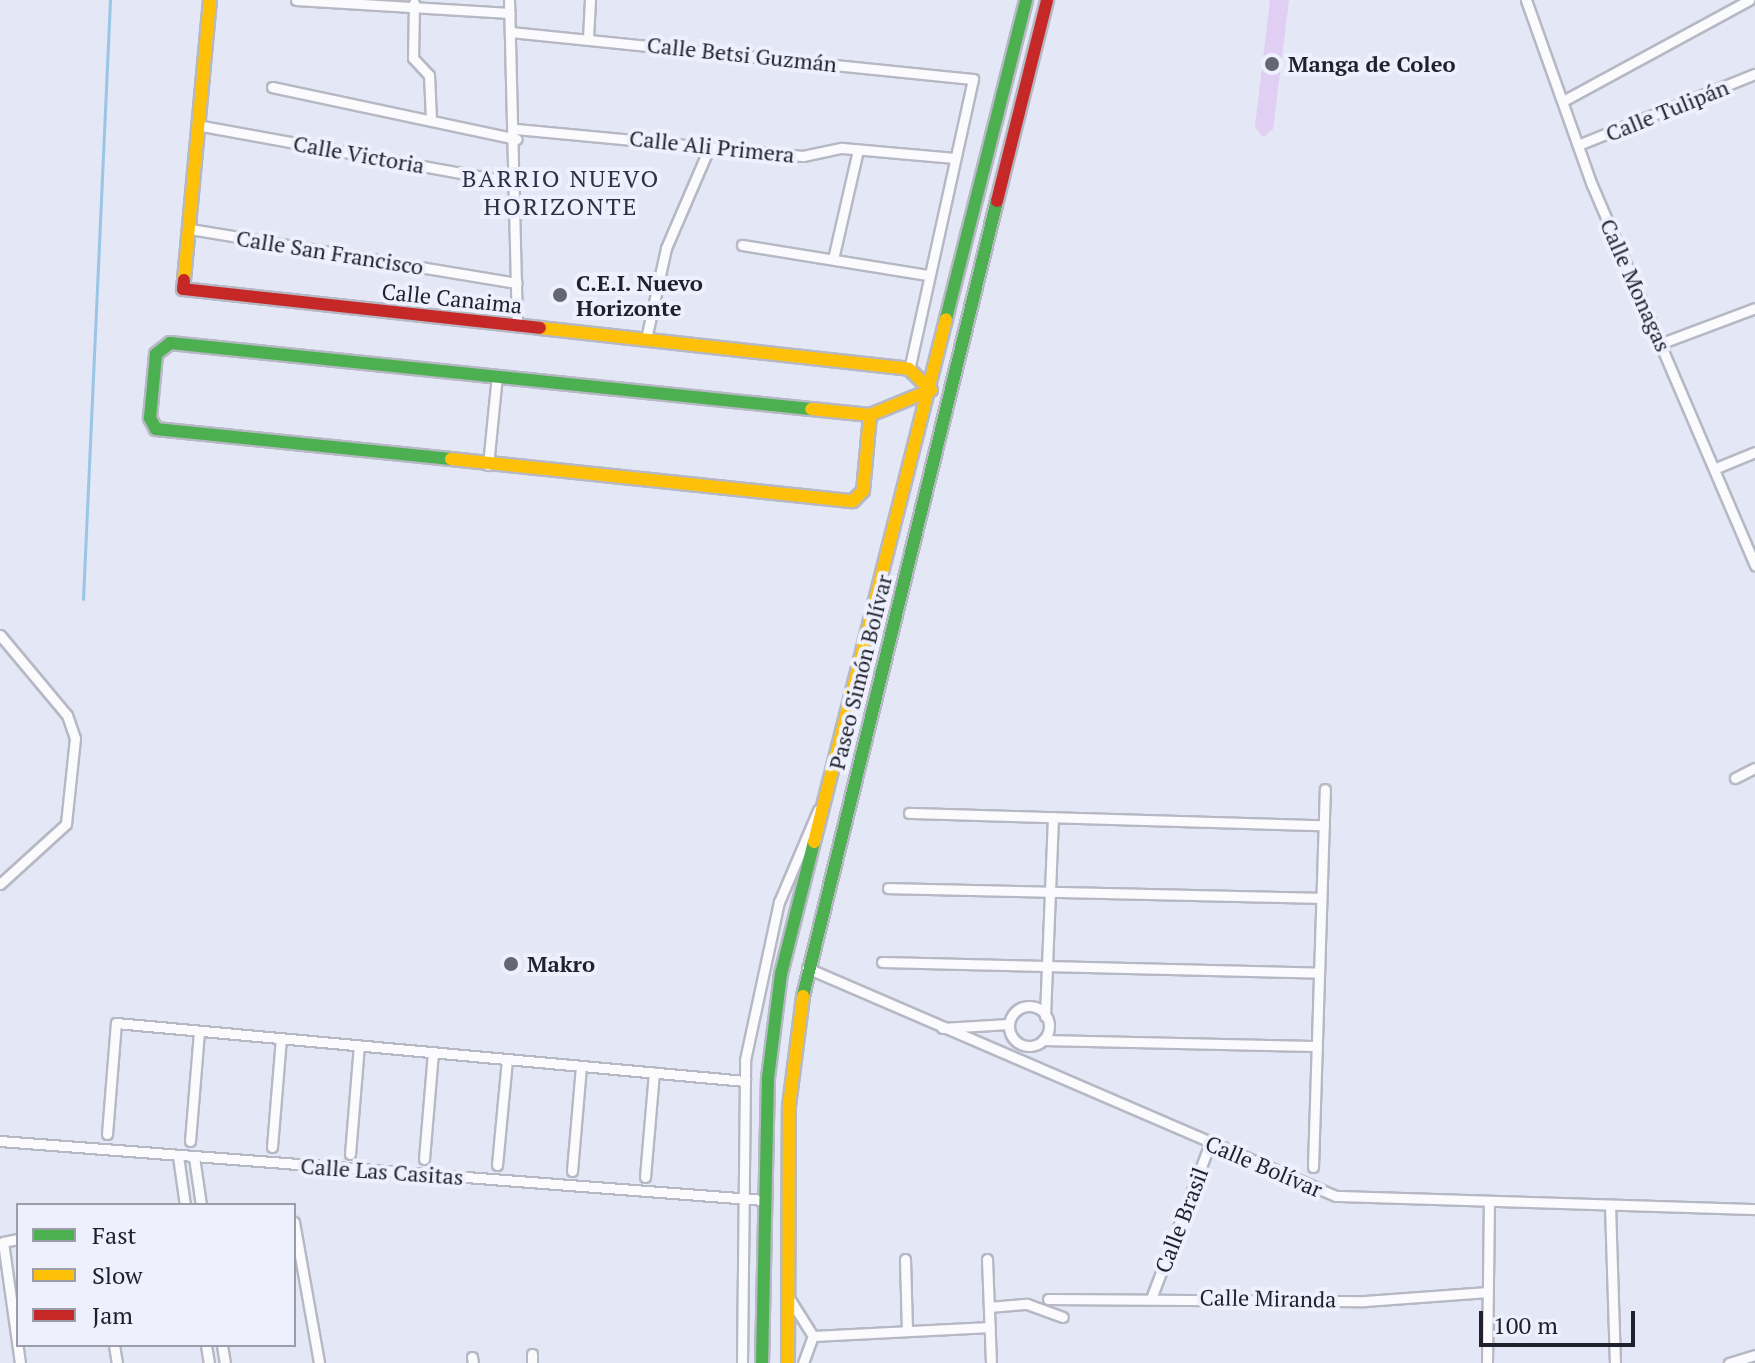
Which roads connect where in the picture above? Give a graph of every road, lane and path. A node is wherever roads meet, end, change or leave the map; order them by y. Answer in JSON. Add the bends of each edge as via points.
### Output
{"nodes":[{"id":1,"x":210,"y":0,"type":"edge"},
{"id":2,"x":296,"y":0,"type":"edge"},
{"id":3,"x":509,"y":0,"type":"edge"},
{"id":4,"x":590,"y":0,"type":"edge"},
{"id":5,"x":1026,"y":0,"type":"edge"},
{"id":6,"x":1047,"y":0,"type":"edge"},
{"id":7,"x":1526,"y":0,"type":"edge"},
{"id":8,"x":1749,"y":0,"type":"edge"},
{"id":9,"x":414,"y":3,"type":"edge"},
{"id":10,"x":510,"y":13,"type":"junction"},
{"id":11,"x":510,"y":32,"type":"junction"},
{"id":12,"x":588,"y":38,"type":"junction"},
{"id":13,"x":1755,"y":74,"type":"edge"},
{"id":14,"x":272,"y":87,"type":"dead end"},
{"id":15,"x":1563,"y":101,"type":"junction"},
{"id":16,"x":431,"y":119,"type":"junction"},
{"id":17,"x":202,"y":126,"type":"junction"},
{"id":18,"x":516,"y":134,"type":"junction"},
{"id":19,"x":1578,"y":145,"type":"junction"},
{"id":20,"x":710,"y":146,"type":"junction"},
{"id":21,"x":858,"y":150,"type":"junction"},
{"id":22,"x":955,"y":158,"type":"junction"},
{"id":23,"x":516,"y":183,"type":"junction"},
{"id":24,"x":190,"y":229,"type":"junction"},
{"id":25,"x":742,"y":245,"type":"dead end"},
{"id":26,"x":833,"y":259,"type":"junction"},
{"id":27,"x":928,"y":275,"type":"junction"},
{"id":28,"x":517,"y":283,"type":"junction"},
{"id":29,"x":1755,"y":308,"type":"edge"},
{"id":30,"x":517,"y":325,"type":"junction"},
{"id":31,"x":646,"y":339,"type":"junction"},
{"id":32,"x":1662,"y":343,"type":"junction"},
{"id":33,"x":909,"y":369,"type":"junction"},
{"id":34,"x":497,"y":375,"type":"junction"},
{"id":35,"x":931,"y":390,"type":"junction"},
{"id":36,"x":948,"y":394,"type":"junction"},
{"id":37,"x":870,"y":415,"type":"junction"},
{"id":38,"x":1755,"y":452,"type":"edge"},
{"id":39,"x":488,"y":465,"type":"junction"},
{"id":40,"x":1716,"y":468,"type":"junction"},
{"id":41,"x":1755,"y":566,"type":"edge"},
{"id":42,"x":0,"y":635,"type":"edge"},
{"id":43,"x":1755,"y":768,"type":"edge"},
{"id":44,"x":1735,"y":778,"type":"dead end"},
{"id":45,"x":1325,"y":789,"type":"dead end"},
{"id":46,"x":824,"y":800,"type":"junction"},
{"id":47,"x":909,"y":813,"type":"dead end"},
{"id":48,"x":1053,"y":817,"type":"junction"},
{"id":49,"x":1324,"y":825,"type":"junction"},
{"id":50,"x":0,"y":884,"type":"edge"},
{"id":51,"x":888,"y":888,"type":"dead end"},
{"id":52,"x":1321,"y":898,"type":"junction"},
{"id":53,"x":785,"y":959,"type":"junction"},
{"id":54,"x":882,"y":962,"type":"dead end"},
{"id":55,"x":807,"y":968,"type":"junction"},
{"id":56,"x":1319,"y":973,"type":"junction"},
{"id":57,"x":1045,"y":1016,"type":"junction"},
{"id":58,"x":1009,"y":1024,"type":"junction"},
{"id":59,"x":942,"y":1028,"type":"junction"},
{"id":60,"x":199,"y":1031,"type":"junction"},
{"id":61,"x":281,"y":1038,"type":"junction"},
{"id":62,"x":1043,"y":1040,"type":"junction"},
{"id":63,"x":359,"y":1045,"type":"junction"},
{"id":64,"x":1317,"y":1046,"type":"junction"},
{"id":65,"x":433,"y":1052,"type":"junction"},
{"id":66,"x":507,"y":1059,"type":"junction"},
{"id":67,"x":581,"y":1066,"type":"junction"},
{"id":68,"x":654,"y":1072,"type":"junction"},
{"id":69,"x":745,"y":1081,"type":"junction"},
{"id":70,"x":107,"y":1134,"type":"dead end"},
{"id":71,"x":0,"y":1141,"type":"edge"},
{"id":72,"x":190,"y":1141,"type":"dead end"},
{"id":73,"x":1210,"y":1143,"type":"junction"},
{"id":74,"x":272,"y":1147,"type":"dead end"},
{"id":75,"x":350,"y":1154,"type":"dead end"},
{"id":76,"x":178,"y":1156,"type":"junction"},
{"id":77,"x":194,"y":1157,"type":"junction"},
{"id":78,"x":424,"y":1159,"type":"dead end"},
{"id":79,"x":497,"y":1165,"type":"dead end"},
{"id":80,"x":1313,"y":1167,"type":"dead end"},
{"id":81,"x":572,"y":1171,"type":"dead end"},
{"id":82,"x":645,"y":1177,"type":"dead end"},
{"id":83,"x":740,"y":1199,"type":"junction"},
{"id":84,"x":764,"y":1200,"type":"junction"},
{"id":85,"x":185,"y":1203,"type":"edge"},
{"id":86,"x":201,"y":1203,"type":"edge"},
{"id":87,"x":1489,"y":1203,"type":"junction"},
{"id":88,"x":1610,"y":1205,"type":"junction"},
{"id":89,"x":1755,"y":1209,"type":"edge"},
{"id":90,"x":296,"y":1233,"type":"edge"},
{"id":91,"x":16,"y":1239,"type":"edge"},
{"id":92,"x":905,"y":1259,"type":"dead end"},
{"id":93,"x":987,"y":1259,"type":"dead end"},
{"id":94,"x":1488,"y":1292,"type":"junction"},
{"id":95,"x":788,"y":1296,"type":"junction"},
{"id":96,"x":1152,"y":1296,"type":"junction"},
{"id":97,"x":1048,"y":1299,"type":"dead end"},
{"id":98,"x":989,"y":1307,"type":"junction"},
{"id":99,"x":1063,"y":1317,"type":"dead end"},
{"id":100,"x":990,"y":1327,"type":"junction"},
{"id":101,"x":907,"y":1331,"type":"junction"},
{"id":102,"x":16,"y":1335,"type":"edge"},
{"id":103,"x":813,"y":1336,"type":"junction"},
{"id":104,"x":1755,"y":1355,"type":"edge"},
{"id":105,"x":991,"y":1361,"type":"dead end"},
{"id":106,"x":319,"y":1363,"type":"edge"},
{"id":107,"x":742,"y":1363,"type":"edge"},
{"id":108,"x":762,"y":1363,"type":"edge"},
{"id":109,"x":788,"y":1363,"type":"edge"},
{"id":110,"x":803,"y":1363,"type":"edge"},
{"id":111,"x":1487,"y":1363,"type":"edge"},
{"id":112,"x":1615,"y":1363,"type":"edge"},
{"id":113,"x":1729,"y":1363,"type":"edge"}],
"edges":[{"from":1,"to":17,"type":"main road"},
{"from":2,"to":9,"type":"street"},
{"from":3,"to":10,"type":"street"},
{"from":4,"to":12,"type":"street"},
{"from":5,"to":35,"type":"main road","name":"Paseo Simón Bolívar"},
{"from":6,"to":36,"type":"main road","name":"Paseo Simón Bolívar"},
{"from":7,"to":15,"type":"street","name":"Calle Monagas"},
{"from":8,"to":15,"type":"street"},
{"from":9,"to":10,"type":"street"},
{"from":9,"to":16,"type":"street","via":[[413,58],[429,75]]},
{"from":10,"to":11,"type":"street"},
{"from":11,"to":12,"type":"street","name":"Calle Betsi Guzmán"},
{"from":11,"to":18,"type":"street"},
{"from":12,"to":22,"type":"street","name":"Calle Betsi Guzmán","via":[[973,79]]},
{"from":13,"to":19,"type":"street","name":"Calle Tulipán"},
{"from":14,"to":16,"type":"street","name":"Calle Ali Primera"},
{"from":15,"to":19,"type":"street","name":"Calle Monagas"},
{"from":16,"to":18,"type":"street","name":"Calle Ali Primera"},
{"from":17,"to":23,"type":"street","name":"Calle Victoria"},
{"from":17,"to":24,"type":"main road"},
{"from":18,"to":20,"type":"street","name":"Calle Ali Primera"},
{"from":18,"to":23,"type":"street"},
{"from":19,"to":32,"type":"street","name":"Calle Monagas"},
{"from":20,"to":21,"type":"street","name":"Calle Ali Primera","via":[[803,156]]},
{"from":20,"to":31,"type":"street","via":[[658,274]]},
{"from":21,"to":22,"type":"street","name":"Calle Ali Primera"},
{"from":21,"to":26,"type":"street"},
{"from":22,"to":27,"type":"street"},
{"from":23,"to":28,"type":"street"},
{"from":24,"to":28,"type":"street","name":"Calle San Francisco"},
{"from":24,"to":30,"type":"main road","name":"Calle Canaima","via":[[183,289]]},
{"from":25,"to":26,"type":"street"},
{"from":26,"to":27,"type":"street"},
{"from":27,"to":33,"type":"street"},
{"from":28,"to":30,"type":"street"},
{"from":29,"to":32,"type":"street"},
{"from":30,"to":31,"type":"main road","name":"Calle Canaima"},
{"from":31,"to":33,"type":"main road","name":"Calle Canaima"},
{"from":32,"to":40,"type":"street","name":"Calle Monagas"},
{"from":33,"to":35,"type":"main road"},
{"from":34,"to":37,"type":"main road"},
{"from":34,"to":39,"type":"street"},
{"from":34,"to":39,"type":"main road","via":[[170,343],[156,354],[150,418],[161,431]]},
{"from":35,"to":36,"type":"main road"},
{"from":35,"to":37,"type":"main road"},
{"from":35,"to":46,"type":"main road","name":"Paseo Simón Bolívar"},
{"from":36,"to":55,"type":"main road","name":"Paseo Simón Bolívar"},
{"from":37,"to":39,"type":"main road","via":[[863,491],[853,501]]},
{"from":38,"to":40,"type":"street"},
{"from":40,"to":41,"type":"street","name":"Calle Monagas"},
{"from":42,"to":50,"type":"street","via":[[67,715],[75,738],[66,824]]},
{"from":43,"to":44,"type":"street"},
{"from":45,"to":49,"type":"street"},
{"from":46,"to":53,"type":"main road","name":"Paseo Simón Bolívar"},
{"from":46,"to":69,"type":"street","name":"Paseo Simón Bolívar","via":[[779,902]]},
{"from":47,"to":48,"type":"street"},
{"from":48,"to":49,"type":"street"},
{"from":48,"to":57,"type":"street"},
{"from":49,"to":52,"type":"street"},
{"from":51,"to":52,"type":"street"},
{"from":52,"to":56,"type":"street"},
{"from":53,"to":55,"type":"main road"},
{"from":53,"to":84,"type":"main road","name":"Paseo Simón Bolívar","via":[[768,1078]]},
{"from":54,"to":56,"type":"street"},
{"from":55,"to":59,"type":"street","name":"Calle Bolívar"},
{"from":55,"to":95,"type":"main road","name":"Paseo Simón Bolívar","via":[[791,1073]]},
{"from":56,"to":64,"type":"street"},
{"from":57,"to":58,"type":"street","via":[[1023,1007]]},
{"from":57,"to":62,"type":"street"},
{"from":58,"to":59,"type":"street"},
{"from":58,"to":62,"type":"street","via":[[1019,1043]]},
{"from":59,"to":73,"type":"street","name":"Calle Bolívar"},
{"from":60,"to":61,"type":"street"},
{"from":60,"to":70,"type":"street","via":[[116,1023]]},
{"from":60,"to":72,"type":"street"},
{"from":61,"to":63,"type":"street"},
{"from":61,"to":74,"type":"street"},
{"from":62,"to":64,"type":"street"},
{"from":63,"to":65,"type":"street"},
{"from":63,"to":75,"type":"street"},
{"from":64,"to":80,"type":"street"},
{"from":65,"to":66,"type":"street"},
{"from":65,"to":78,"type":"street"},
{"from":66,"to":67,"type":"street"},
{"from":66,"to":79,"type":"street"},
{"from":67,"to":68,"type":"street"},
{"from":67,"to":81,"type":"street"},
{"from":68,"to":69,"type":"street"},
{"from":68,"to":82,"type":"street"},
{"from":69,"to":83,"type":"street","name":"Paseo Simón Bolívar"},
{"from":71,"to":76,"type":"street","name":"Calle Las Casitas"},
{"from":73,"to":87,"type":"street","name":"Calle Bolívar","via":[[1336,1196]]},
{"from":73,"to":96,"type":"street","name":"Calle Brasil"},
{"from":76,"to":77,"type":"street","name":"Calle Las Casitas"},
{"from":76,"to":85,"type":"street"},
{"from":77,"to":83,"type":"street","name":"Calle Las Casitas"},
{"from":77,"to":86,"type":"street"},
{"from":83,"to":84,"type":"street","name":"Calle Las Casitas"},
{"from":83,"to":107,"type":"street","name":"Paseo Simón Bolívar"},
{"from":84,"to":108,"type":"main road","name":"Paseo Simón Bolívar"},
{"from":87,"to":88,"type":"street","name":"Calle Bolívar"},
{"from":87,"to":94,"type":"street"},
{"from":88,"to":89,"type":"street","name":"Calle Bolívar"},
{"from":88,"to":112,"type":"street"},
{"from":90,"to":106,"type":"street"},
{"from":91,"to":102,"type":"street","via":[[3,1242]]},
{"from":92,"to":101,"type":"street"},
{"from":93,"to":98,"type":"street"},
{"from":94,"to":96,"type":"street","name":"Calle Miranda","via":[[1365,1301]]},
{"from":94,"to":111,"type":"street"},
{"from":95,"to":103,"type":"street"},
{"from":95,"to":109,"type":"main road","name":"Paseo Simón Bolívar"},
{"from":96,"to":97,"type":"street","name":"Calle Miranda"},
{"from":98,"to":99,"type":"street","via":[[1027,1304]]},
{"from":98,"to":100,"type":"street"},
{"from":100,"to":101,"type":"street"},
{"from":100,"to":105,"type":"street"},
{"from":101,"to":103,"type":"street"},
{"from":103,"to":110,"type":"street"},
{"from":104,"to":113,"type":"street"}]}
